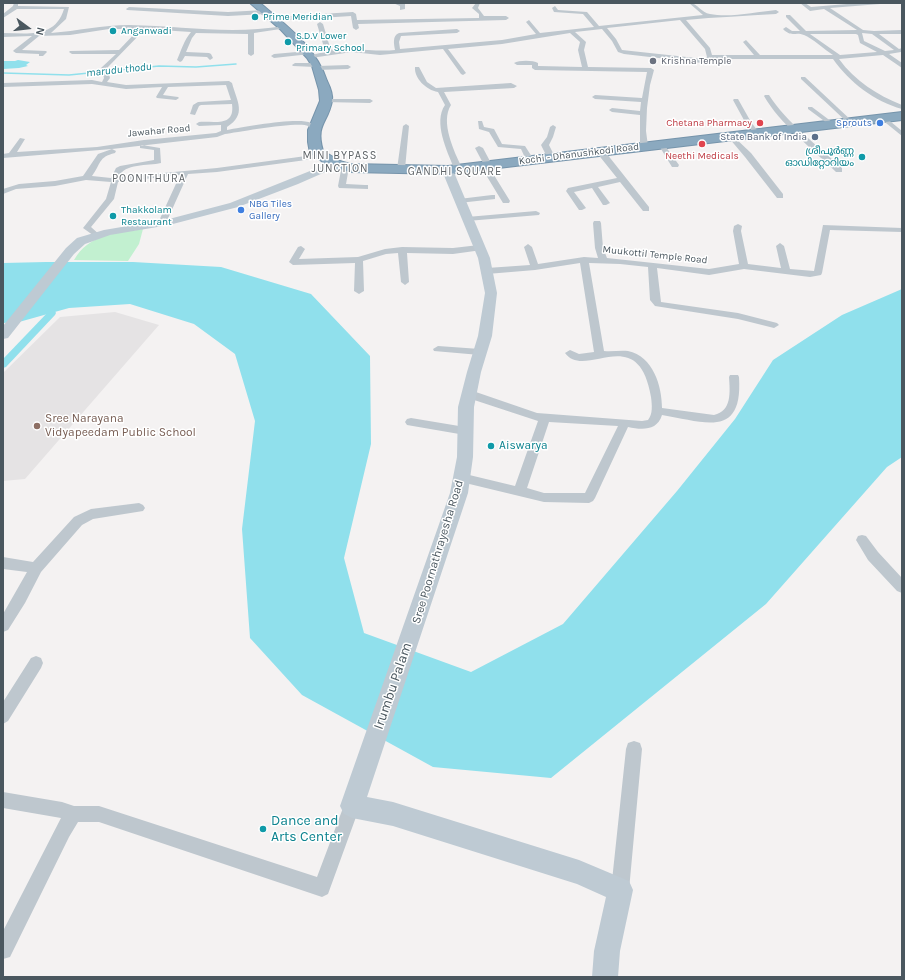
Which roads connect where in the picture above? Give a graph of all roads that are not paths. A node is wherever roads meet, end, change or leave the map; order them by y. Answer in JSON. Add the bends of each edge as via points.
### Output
{"nodes":[{"id":1,"x":256,"y":3,"type":"edge"},
{"id":2,"x":394,"y":3,"type":"edge"},
{"id":3,"x":478,"y":3,"type":"edge"},
{"id":4,"x":691,"y":3,"type":"edge"},
{"id":5,"x":802,"y":3,"type":"edge"},
{"id":6,"x":880,"y":3,"type":"edge"},
{"id":7,"x":169,"y":4,"type":"dead end"},
{"id":8,"x":15,"y":6,"type":"edge"},
{"id":9,"x":825,"y":7,"type":"junction"},
{"id":10,"x":554,"y":8,"type":"edge"},
{"id":11,"x":810,"y":8,"type":"junction"},
{"id":12,"x":129,"y":9,"type":"dead end"},
{"id":13,"x":402,"y":9,"type":"dead end"},
{"id":14,"x":803,"y":9,"type":"dead end"},
{"id":15,"x":3,"y":10,"type":"edge"},
{"id":16,"x":165,"y":10,"type":"junction"},
{"id":17,"x":776,"y":12,"type":"dead end"},
{"id":18,"x":269,"y":15,"type":"junction"},
{"id":19,"x":3,"y":16,"type":"edge"},
{"id":20,"x":707,"y":16,"type":"junction"},
{"id":21,"x":788,"y":16,"type":"dead end"},
{"id":22,"x":482,"y":18,"type":"junction"},
{"id":23,"x":506,"y":18,"type":"dead end"},
{"id":24,"x":682,"y":18,"type":"junction"},
{"id":25,"x":397,"y":22,"type":"junction"},
{"id":26,"x":529,"y":22,"type":"dead end"},
{"id":27,"x":320,"y":24,"type":"dead end"},
{"id":28,"x":595,"y":24,"type":"junction"},
{"id":29,"x":146,"y":28,"type":"junction"},
{"id":30,"x":284,"y":28,"type":"junction"},
{"id":31,"x":786,"y":30,"type":"dead end"},
{"id":32,"x":457,"y":31,"type":"dead end"},
{"id":33,"x":571,"y":31,"type":"junction"},
{"id":34,"x":194,"y":32,"type":"junction"},
{"id":35,"x":563,"y":32,"type":"junction"},
{"id":36,"x":860,"y":32,"type":"junction"},
{"id":37,"x":902,"y":32,"type":"edge"},
{"id":38,"x":251,"y":33,"type":"junction"},
{"id":39,"x":805,"y":33,"type":"junction"},
{"id":40,"x":874,"y":33,"type":"junction"},
{"id":41,"x":41,"y":34,"type":"junction"},
{"id":42,"x":3,"y":35,"type":"edge"},
{"id":43,"x":399,"y":35,"type":"junction"},
{"id":44,"x":539,"y":35,"type":"junction"},
{"id":45,"x":574,"y":40,"type":"dead end"},
{"id":46,"x":746,"y":42,"type":"dead end"},
{"id":47,"x":444,"y":47,"type":"junction"},
{"id":48,"x":901,"y":50,"type":"edge"},
{"id":49,"x":398,"y":51,"type":"junction"},
{"id":50,"x":72,"y":52,"type":"dead end"},
{"id":51,"x":121,"y":52,"type":"junction"},
{"id":52,"x":332,"y":53,"type":"junction"},
{"id":53,"x":884,"y":53,"type":"junction"},
{"id":54,"x":251,"y":54,"type":"dead end"},
{"id":55,"x":41,"y":55,"type":"dead end"},
{"id":56,"x":274,"y":56,"type":"dead end"},
{"id":57,"x":710,"y":57,"type":"junction"},
{"id":58,"x":837,"y":57,"type":"junction"},
{"id":59,"x":210,"y":58,"type":"dead end"},
{"id":60,"x":759,"y":58,"type":"junction"},
{"id":61,"x":313,"y":61,"type":"junction"},
{"id":62,"x":517,"y":63,"type":"dead end"},
{"id":63,"x":296,"y":65,"type":"dead end"},
{"id":64,"x":902,"y":66,"type":"edge"},
{"id":65,"x":348,"y":67,"type":"dead end"},
{"id":66,"x":417,"y":68,"type":"dead end"},
{"id":67,"x":585,"y":69,"type":"junction"},
{"id":68,"x":463,"y":73,"type":"dead end"},
{"id":69,"x":803,"y":78,"type":"dead end"},
{"id":70,"x":104,"y":84,"type":"junction"},
{"id":71,"x":3,"y":85,"type":"edge"},
{"id":72,"x":166,"y":86,"type":"junction"},
{"id":73,"x":514,"y":86,"type":"dead end"},
{"id":74,"x":440,"y":90,"type":"junction"},
{"id":75,"x":767,"y":96,"type":"dead end"},
{"id":76,"x":176,"y":98,"type":"dead end"},
{"id":77,"x":595,"y":98,"type":"dead end"},
{"id":78,"x":646,"y":100,"type":"junction"},
{"id":79,"x":736,"y":100,"type":"dead end"},
{"id":80,"x":326,"y":101,"type":"junction"},
{"id":81,"x":370,"y":101,"type":"dead end"},
{"id":82,"x":235,"y":102,"type":"junction"},
{"id":83,"x":810,"y":108,"type":"dead end"},
{"id":84,"x":612,"y":110,"type":"dead end"},
{"id":85,"x":193,"y":114,"type":"dead end"},
{"id":86,"x":643,"y":114,"type":"junction"},
{"id":87,"x":901,"y":115,"type":"edge"},
{"id":88,"x":883,"y":118,"type":"junction"},
{"id":89,"x":480,"y":122,"type":"dead end"},
{"id":90,"x":227,"y":123,"type":"junction"},
{"id":91,"x":851,"y":123,"type":"junction"},
{"id":92,"x":199,"y":124,"type":"dead end"},
{"id":93,"x":833,"y":125,"type":"junction"},
{"id":94,"x":406,"y":126,"type":"dead end"},
{"id":95,"x":553,"y":127,"type":"dead end"},
{"id":96,"x":796,"y":129,"type":"junction"},
{"id":97,"x":314,"y":130,"type":"junction"},
{"id":98,"x":224,"y":132,"type":"junction"},
{"id":99,"x":757,"y":134,"type":"junction"},
{"id":100,"x":902,"y":134,"type":"edge"},
{"id":101,"x":731,"y":137,"type":"junction"},
{"id":102,"x":22,"y":139,"type":"dead end"},
{"id":103,"x":660,"y":144,"type":"junction"},
{"id":104,"x":644,"y":146,"type":"junction"},
{"id":105,"x":479,"y":148,"type":"dead end"},
{"id":106,"x":600,"y":151,"type":"junction"},
{"id":107,"x":3,"y":156,"type":"edge"},
{"id":108,"x":11,"y":156,"type":"junction"},
{"id":109,"x":321,"y":156,"type":"junction"},
{"id":110,"x":551,"y":157,"type":"junction"},
{"id":111,"x":530,"y":160,"type":"junction"},
{"id":112,"x":340,"y":165,"type":"junction"},
{"id":113,"x":486,"y":165,"type":"junction"},
{"id":114,"x":675,"y":165,"type":"dead end"},
{"id":115,"x":401,"y":169,"type":"junction"},
{"id":116,"x":453,"y":169,"type":"junction"},
{"id":117,"x":839,"y":170,"type":"dead end"},
{"id":118,"x":185,"y":172,"type":"junction"},
{"id":119,"x":86,"y":178,"type":"junction"},
{"id":120,"x":114,"y":180,"type":"junction"},
{"id":121,"x":623,"y":180,"type":"junction"},
{"id":122,"x":594,"y":186,"type":"junction"},
{"id":123,"x":365,"y":187,"type":"dead end"},
{"id":124,"x":3,"y":192,"type":"edge"},
{"id":125,"x":780,"y":196,"type":"dead end"},
{"id":126,"x":492,"y":197,"type":"dead end"},
{"id":127,"x":460,"y":201,"type":"junction"},
{"id":128,"x":506,"y":201,"type":"dead end"},
{"id":129,"x":606,"y":203,"type":"dead end"},
{"id":130,"x":582,"y":208,"type":"dead end"},
{"id":131,"x":646,"y":209,"type":"dead end"},
{"id":132,"x":536,"y":213,"type":"dead end"},
{"id":133,"x":467,"y":219,"type":"junction"},
{"id":134,"x":162,"y":223,"type":"junction"},
{"id":135,"x":597,"y":223,"type":"dead end"},
{"id":136,"x":738,"y":226,"type":"dead end"},
{"id":137,"x":902,"y":230,"type":"edge"},
{"id":138,"x":97,"y":236,"type":"junction"},
{"id":139,"x":780,"y":246,"type":"dead end"},
{"id":140,"x":528,"y":247,"type":"dead end"},
{"id":141,"x":479,"y":248,"type":"junction"},
{"id":142,"x":301,"y":249,"type":"dead end"},
{"id":143,"x":402,"y":250,"type":"junction"},
{"id":144,"x":358,"y":260,"type":"junction"},
{"id":145,"x":584,"y":260,"type":"junction"},
{"id":146,"x":603,"y":260,"type":"junction"},
{"id":147,"x":652,"y":265,"type":"junction"},
{"id":148,"x":744,"y":266,"type":"junction"},
{"id":149,"x":535,"y":267,"type":"junction"},
{"id":150,"x":486,"y":270,"type":"junction"},
{"id":151,"x":786,"y":271,"type":"junction"},
{"id":152,"x":405,"y":282,"type":"dead end"},
{"id":153,"x":359,"y":290,"type":"dead end"},
{"id":154,"x":774,"y":325,"type":"dead end"},
{"id":155,"x":3,"y":335,"type":"edge"},
{"id":156,"x":438,"y":349,"type":"dead end"},
{"id":157,"x":480,"y":352,"type":"junction"},
{"id":158,"x":570,"y":353,"type":"dead end"},
{"id":159,"x":602,"y":355,"type":"junction"},
{"id":160,"x":734,"y":377,"type":"dead end"},
{"id":161,"x":468,"y":394,"type":"junction"},
{"id":162,"x":657,"y":412,"type":"junction"},
{"id":163,"x":545,"y":418,"type":"junction"},
{"id":164,"x":411,"y":422,"type":"dead end"},
{"id":165,"x":625,"y":423,"type":"junction"},
{"id":166,"x":465,"y":431,"type":"junction"},
{"id":167,"x":461,"y":478,"type":"junction"},
{"id":168,"x":520,"y":490,"type":"junction"},
{"id":169,"x":139,"y":508,"type":"dead end"},
{"id":170,"x":862,"y":540,"type":"dead end"},
{"id":171,"x":3,"y":563,"type":"edge"},
{"id":172,"x":36,"y":568,"type":"junction"},
{"id":173,"x":902,"y":587,"type":"edge"},
{"id":174,"x":3,"y":626,"type":"edge"},
{"id":175,"x":412,"y":633,"type":"joint"},
{"id":176,"x":36,"y":663,"type":"dead end"},
{"id":177,"x":3,"y":716,"type":"edge"},
{"id":178,"x":634,"y":749,"type":"dead end"},
{"id":179,"x":3,"y":800,"type":"edge"},
{"id":180,"x":352,"y":806,"type":"junction"},
{"id":181,"x":74,"y":814,"type":"junction"},
{"id":182,"x":620,"y":890,"type":"junction"},
{"id":183,"x":3,"y":950,"type":"edge"},
{"id":184,"x":604,"y":977,"type":"edge"}],
"edges":[{"from":1,"to":18,"type":"highway"},
{"from":2,"to":13,"type":"street","via":[[403,5]]},
{"from":3,"to":22,"type":"street","via":[[475,8]]},
{"from":4,"to":20,"type":"street"},
{"from":5,"to":11,"type":"street"},
{"from":6,"to":9,"type":"street"},
{"from":7,"to":16,"type":"street"},
{"from":8,"to":15,"type":"street"},
{"from":8,"to":19,"type":"street"},
{"from":8,"to":41,"type":"street","via":[[67,8],[64,18],[52,30]]},
{"from":9,"to":11,"type":"street"},
{"from":9,"to":36,"type":"street"},
{"from":10,"to":28,"type":"street","via":[[582,12]]},
{"from":11,"to":14,"type":"street"},
{"from":12,"to":16,"type":"street"},
{"from":16,"to":18,"type":"street"},
{"from":16,"to":29,"type":"street","via":[[158,20]]},
{"from":17,"to":20,"type":"street"},
{"from":18,"to":25,"type":"street","via":[[353,14],[355,25]]},
{"from":18,"to":30,"type":"highway"},
{"from":20,"to":24,"type":"street"},
{"from":21,"to":39,"type":"street"},
{"from":22,"to":23,"type":"street"},
{"from":22,"to":25,"type":"street"},
{"from":24,"to":28,"type":"street"},
{"from":24,"to":57,"type":"street","via":[[708,49]]},
{"from":25,"to":43,"type":"street"},
{"from":26,"to":44,"type":"street"},
{"from":27,"to":52,"type":"street","via":[[326,44]]},
{"from":28,"to":33,"type":"street"},
{"from":28,"to":57,"type":"street","via":[[614,40],[620,51],[702,61]]},
{"from":29,"to":34,"type":"street"},
{"from":29,"to":41,"type":"street","via":[[108,27],[72,33]]},
{"from":29,"to":51,"type":"street"},
{"from":30,"to":38,"type":"street"},
{"from":30,"to":61,"type":"highway"},
{"from":31,"to":39,"type":"street","via":[[791,33]]},
{"from":32,"to":43,"type":"street"},
{"from":33,"to":35,"type":"street"},
{"from":33,"to":67,"type":"street","via":[[583,42],[581,50]]},
{"from":34,"to":38,"type":"street"},
{"from":34,"to":59,"type":"street","via":[[188,38],[181,57],[205,54]]},
{"from":35,"to":44,"type":"street"},
{"from":35,"to":45,"type":"street"},
{"from":36,"to":39,"type":"street"},
{"from":36,"to":40,"type":"street"},
{"from":36,"to":53,"type":"street","via":[[858,33],[862,42]]},
{"from":37,"to":40,"type":"street"},
{"from":38,"to":54,"type":"street"},
{"from":39,"to":58,"type":"street"},
{"from":40,"to":48,"type":"street"},
{"from":41,"to":42,"type":"street"},
{"from":41,"to":55,"type":"street","via":[[16,51],[44,52]]},
{"from":43,"to":49,"type":"street","via":[[396,42]]},
{"from":44,"to":47,"type":"street"},
{"from":46,"to":60,"type":"street"},
{"from":47,"to":49,"type":"street"},
{"from":47,"to":68,"type":"street"},
{"from":48,"to":53,"type":"street"},
{"from":49,"to":52,"type":"street"},
{"from":50,"to":51,"type":"street"},
{"from":51,"to":70,"type":"street","via":[[105,70],[107,78]]},
{"from":52,"to":61,"type":"street"},
{"from":53,"to":58,"type":"street"},
{"from":53,"to":64,"type":"street"},
{"from":56,"to":61,"type":"street"},
{"from":57,"to":60,"type":"street"},
{"from":58,"to":60,"type":"street"},
{"from":58,"to":87,"type":"street","via":[[844,70],[854,80]]},
{"from":61,"to":63,"type":"street"},
{"from":61,"to":65,"type":"street"},
{"from":61,"to":80,"type":"highway","via":[[325,90]]},
{"from":62,"to":67,"type":"street","via":[[535,63],[535,68]]},
{"from":66,"to":74,"type":"street","via":[[425,83],[432,89]]},
{"from":67,"to":78,"type":"street","via":[[651,70],[646,87]]},
{"from":69,"to":91,"type":"street"},
{"from":70,"to":71,"type":"street","via":[[92,82]]},
{"from":70,"to":72,"type":"street","via":[[126,87]]},
{"from":72,"to":76,"type":"street","via":[[159,97]]},
{"from":72,"to":82,"type":"street","via":[[229,83]]},
{"from":73,"to":74,"type":"street","via":[[511,84]]},
{"from":74,"to":116,"type":"street","via":[[448,105],[444,111],[444,120]]},
{"from":75,"to":96,"type":"street","via":[[772,105]]},
{"from":77,"to":78,"type":"street"},
{"from":78,"to":86,"type":"street"},
{"from":79,"to":99,"type":"street"},
{"from":80,"to":81,"type":"street"},
{"from":80,"to":97,"type":"highway"},
{"from":82,"to":85,"type":"street","via":[[200,103],[196,105]]},
{"from":82,"to":90,"type":"street","via":[[236,115],[233,121]]},
{"from":83,"to":93,"type":"street"},
{"from":84,"to":86,"type":"street"},
{"from":86,"to":104,"type":"street"},
{"from":87,"to":88,"type":"highway","name":"Kochi - Dhanushkodi Road"},
{"from":88,"to":91,"type":"highway","name":"Kochi - Dhanushkodi Road"},
{"from":88,"to":100,"type":"street"},
{"from":89,"to":111,"type":"street","via":[[481,128],[492,130],[500,146],[523,147]]},
{"from":90,"to":92,"type":"street"},
{"from":90,"to":98,"type":"street"},
{"from":91,"to":93,"type":"highway","name":"Kochi - Dhanushkodi Road"},
{"from":93,"to":96,"type":"highway","name":"Kochi - Dhanushkodi Road"},
{"from":94,"to":115,"type":"street"},
{"from":95,"to":110,"type":"street","via":[[545,145]]},
{"from":96,"to":99,"type":"highway","name":"Kochi - Dhanushkodi Road"},
{"from":96,"to":117,"type":"street"},
{"from":97,"to":98,"type":"street","name":"Jawahar Road","via":[[310,125],[290,123]]},
{"from":97,"to":109,"type":"highway","via":[[314,142],[317,153]]},
{"from":98,"to":108,"type":"street","name":"Jawahar Road","via":[[217,135],[97,149]]},
{"from":99,"to":101,"type":"highway","name":"Kochi - Dhanushkodi Road"},
{"from":101,"to":103,"type":"highway","name":"Kochi - Dhanushkodi Road"},
{"from":101,"to":125,"type":"street"},
{"from":102,"to":108,"type":"street"},
{"from":103,"to":104,"type":"highway","name":"Kochi - Dhanushkodi Road"},
{"from":103,"to":114,"type":"street"},
{"from":104,"to":106,"type":"highway","name":"Kochi - Dhanushkodi Road"},
{"from":105,"to":113,"type":"street"},
{"from":106,"to":110,"type":"highway","name":"Kochi - Dhanushkodi Road"},
{"from":106,"to":121,"type":"street"},
{"from":107,"to":108,"type":"street","name":"Jawahar Road"},
{"from":109,"to":112,"type":"highway","name":"Kochi - Dhanushkodi Road"},
{"from":109,"to":118,"type":"street"},
{"from":110,"to":111,"type":"highway","name":"Kochi - Dhanushkodi Road"},
{"from":111,"to":113,"type":"highway","name":"Kochi - Dhanushkodi Road"},
{"from":112,"to":115,"type":"highway","name":"Kochi - Dhanushkodi Road"},
{"from":112,"to":123,"type":"street","via":[[341,185]]},
{"from":112,"to":134,"type":"street","via":[[234,205]]},
{"from":113,"to":116,"type":"highway","name":"Kochi - Dhanushkodi Road"},
{"from":113,"to":128,"type":"street"},
{"from":115,"to":116,"type":"highway","name":"Kochi - Dhanushkodi Road"},
{"from":116,"to":127,"type":"street","name":"Sree Poornathrayesha Road","via":[[450,178]]},
{"from":118,"to":120,"type":"street"},
{"from":118,"to":134,"type":"street"},
{"from":119,"to":120,"type":"street"},
{"from":119,"to":120,"type":"street","via":[[95,160],[103,153],[149,147],[158,149],[158,161],[130,165],[120,170]]},
{"from":119,"to":124,"type":"street","via":[[16,186]]},
{"from":120,"to":138,"type":"street","via":[[113,193],[106,206],[92,218],[87,228]]},
{"from":121,"to":122,"type":"street"},
{"from":121,"to":131,"type":"street"},
{"from":122,"to":129,"type":"street"},
{"from":122,"to":130,"type":"street","via":[[570,191]]},
{"from":126,"to":127,"type":"street"},
{"from":127,"to":133,"type":"street","name":"Sree Poornathrayesha Road"},
{"from":132,"to":133,"type":"street"},
{"from":133,"to":141,"type":"street","name":"Sree Poornathrayesha Road"},
{"from":134,"to":138,"type":"street"},
{"from":135,"to":146,"type":"street","via":[[599,248]]},
{"from":136,"to":148,"type":"street"},
{"from":137,"to":151,"type":"street","name":"Muukottil Temple Road","via":[[826,228],[818,273]]},
{"from":138,"to":155,"type":"street","via":[[81,241],[70,251]]},
{"from":139,"to":151,"type":"street"},
{"from":140,"to":149,"type":"street"},
{"from":141,"to":143,"type":"street","via":[[453,251]]},
{"from":141,"to":150,"type":"street","name":"Sree Poornathrayesha Road"},
{"from":142,"to":144,"type":"street","via":[[294,262]]},
{"from":143,"to":144,"type":"street"},
{"from":143,"to":152,"type":"street"},
{"from":144,"to":153,"type":"street"},
{"from":145,"to":146,"type":"street","name":"Muukottil Temple Road"},
{"from":145,"to":149,"type":"street","name":"Muukottil Temple Road"},
{"from":145,"to":159,"type":"street","via":[[599,352]]},
{"from":146,"to":147,"type":"street","name":"Muukottil Temple Road"},
{"from":147,"to":148,"type":"street","name":"Muukottil Temple Road","via":[[709,272]]},
{"from":147,"to":154,"type":"street","via":[[655,300],[658,304],[738,316]]},
{"from":148,"to":151,"type":"street","name":"Muukottil Temple Road"},
{"from":149,"to":150,"type":"street","name":"Muukottil Temple Road"},
{"from":150,"to":157,"type":"street","name":"Sree Poornathrayesha Road","via":[[491,293],[490,308]]},
{"from":156,"to":157,"type":"street"},
{"from":157,"to":161,"type":"street","name":"Sree Poornathrayesha Road"},
{"from":158,"to":159,"type":"street","via":[[577,357]]},
{"from":159,"to":162,"type":"street","via":[[625,354],[640,359],[652,380],[658,402]]},
{"from":160,"to":162,"type":"street","via":[[734,406],[721,418]]},
{"from":161,"to":163,"type":"street"},
{"from":161,"to":166,"type":"street","name":"Sree Poornathrayesha Road"},
{"from":162,"to":165,"type":"street","via":[[652,424],[643,426]]},
{"from":163,"to":165,"type":"street"},
{"from":163,"to":168,"type":"street"},
{"from":164,"to":166,"type":"street"},
{"from":165,"to":168,"type":"street","via":[[589,498],[547,497],[526,494]]},
{"from":166,"to":167,"type":"street","name":"Sree Poornathrayesha Road","via":[[465,457]]},
{"from":167,"to":168,"type":"street"},
{"from":167,"to":175,"type":"street","name":"Sree Poornathrayesha Road","via":[[459,493]]},
{"from":169,"to":172,"type":"street","via":[[91,514],[78,521]]},
{"from":170,"to":173,"type":"street"},
{"from":171,"to":172,"type":"street"},
{"from":172,"to":174,"type":"street"},
{"from":175,"to":180,"type":"street","name":"Irumbu Palam"},
{"from":176,"to":177,"type":"street"},
{"from":178,"to":182,"type":"street"},
{"from":179,"to":181,"type":"street"},
{"from":180,"to":181,"type":"street","via":[[322,888],[99,814]]},
{"from":180,"to":182,"type":"street","via":[[393,814],[579,872]]},
{"from":181,"to":183,"type":"street"},
{"from":182,"to":184,"type":"street"}]}
